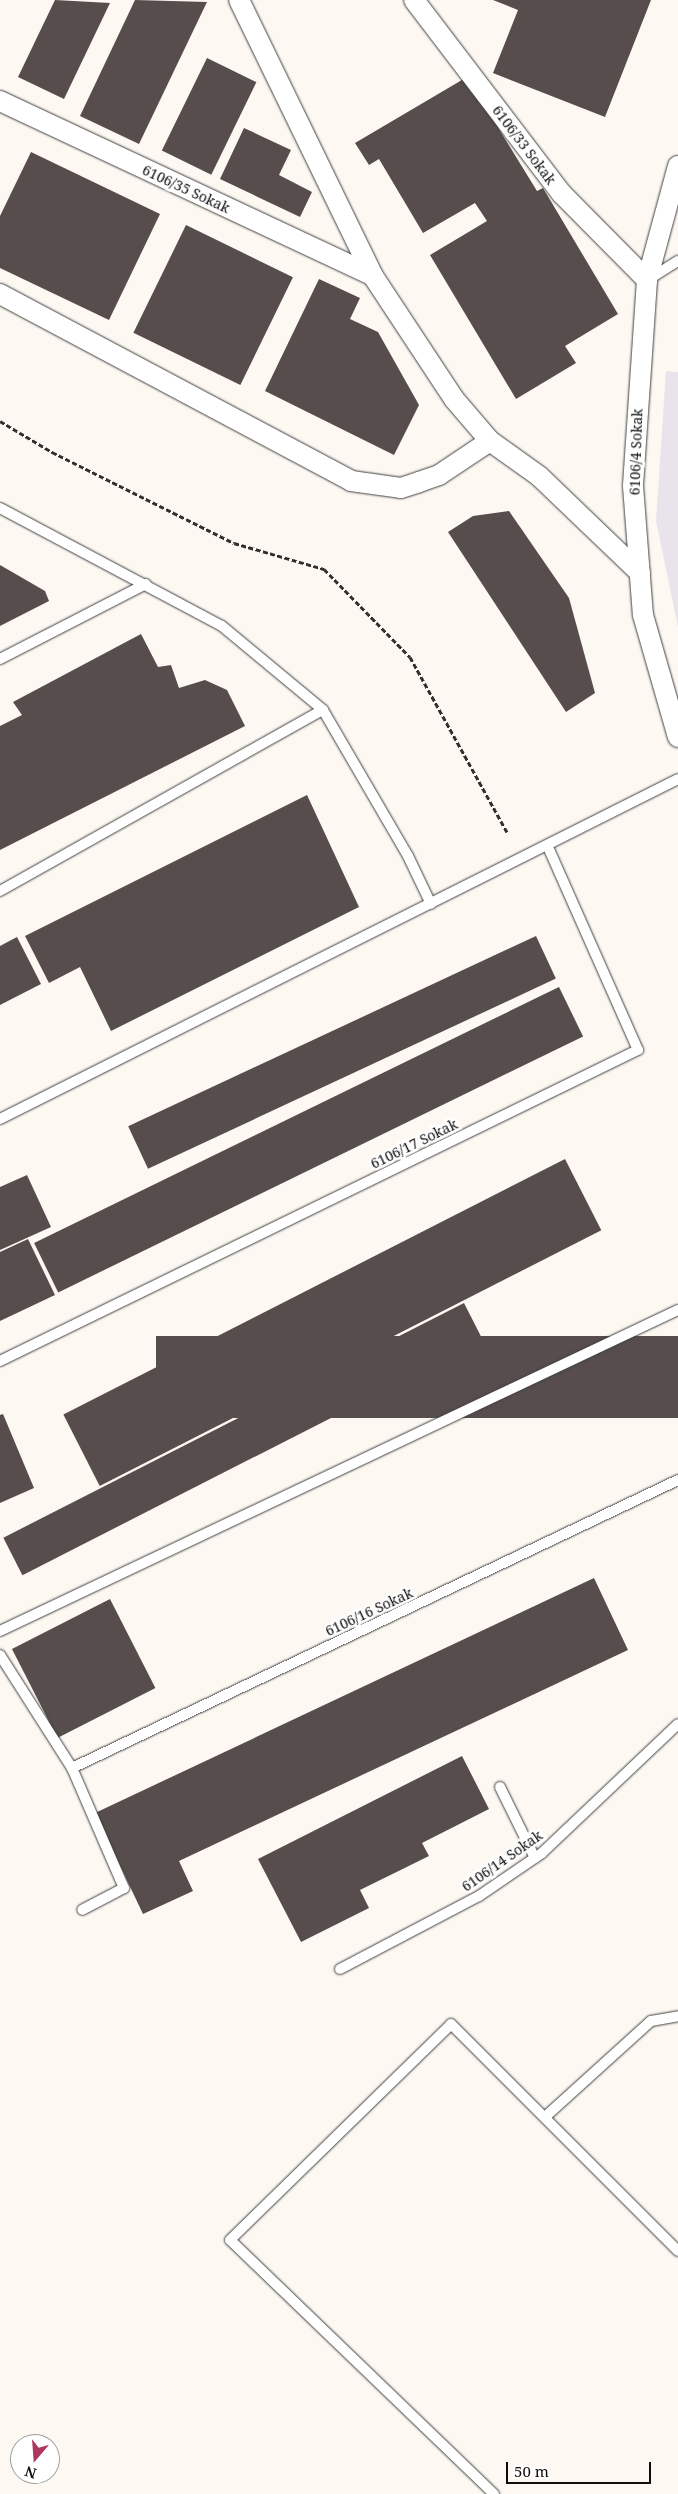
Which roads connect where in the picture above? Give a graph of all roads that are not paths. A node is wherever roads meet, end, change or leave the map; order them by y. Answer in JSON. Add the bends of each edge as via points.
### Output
{"nodes":[{"id":1,"x":239,"y":0,"type":"edge"},
{"id":2,"x":414,"y":0,"type":"edge"},
{"id":3,"x":0,"y":101,"type":"edge"},
{"id":4,"x":678,"y":166,"type":"edge"},
{"id":5,"x":678,"y":261,"type":"edge"},
{"id":6,"x":373,"y":276,"type":"junction"},
{"id":7,"x":646,"y":280,"type":"junction"},
{"id":8,"x":0,"y":294,"type":"edge"},
{"id":9,"x":490,"y":441,"type":"junction"},
{"id":10,"x":1,"y":509,"type":"edge"},
{"id":11,"x":640,"y":573,"type":"junction"},
{"id":12,"x":146,"y":584,"type":"junction"},
{"id":13,"x":0,"y":659,"type":"edge"},
{"id":14,"x":324,"y":710,"type":"junction"},
{"id":15,"x":678,"y":737,"type":"edge"},
{"id":16,"x":678,"y":779,"type":"edge"},
{"id":17,"x":548,"y":845,"type":"junction"},
{"id":18,"x":0,"y":891,"type":"edge"},
{"id":19,"x":431,"y":904,"type":"junction"},
{"id":20,"x":0,"y":1119,"type":"edge"},
{"id":21,"x":678,"y":1310,"type":"edge"},
{"id":22,"x":0,"y":1360,"type":"edge"},
{"id":23,"x":678,"y":1480,"type":"edge"},
{"id":24,"x":0,"y":1631,"type":"edge"},
{"id":25,"x":0,"y":1655,"type":"edge"},
{"id":26,"x":678,"y":1724,"type":"edge"},
{"id":27,"x":72,"y":1768,"type":"junction"},
{"id":28,"x":500,"y":1787,"type":"dead end"},
{"id":29,"x":535,"y":1858,"type":"junction"},
{"id":30,"x":82,"y":1910,"type":"dead end"},
{"id":31,"x":340,"y":1969,"type":"dead end"},
{"id":32,"x":678,"y":2016,"type":"edge"},
{"id":33,"x":545,"y":2117,"type":"junction"},
{"id":34,"x":678,"y":2251,"type":"edge"},
{"id":35,"x":494,"y":2494,"type":"edge"}],
"edges":[{"from":1,"to":6,"type":"street"},
{"from":2,"to":7,"type":"street","name":"6106/33 Sokak","via":[[562,194]]},
{"from":3,"to":6,"type":"street","name":"6106/35 Sokak"},
{"from":4,"to":7,"type":"street","name":"6106/4 Sokak"},
{"from":5,"to":7,"type":"lane"},
{"from":6,"to":9,"type":"street","via":[[454,400]]},
{"from":7,"to":11,"type":"street","name":"6106/4 Sokak","via":[[633,486]]},
{"from":8,"to":9,"type":"street","via":[[351,480],[401,488],[439,475]]},
{"from":9,"to":11,"type":"street","via":[[539,476]]},
{"from":10,"to":12,"type":"lane"},
{"from":11,"to":15,"type":"street","name":"6106/4 Sokak","via":[[643,615]]},
{"from":12,"to":13,"type":"lane"},
{"from":12,"to":14,"type":"lane","via":[[222,626]]},
{"from":14,"to":18,"type":"lane"},
{"from":14,"to":19,"type":"lane","via":[[408,856]]},
{"from":16,"to":17,"type":"lane"},
{"from":17,"to":19,"type":"lane"},
{"from":17,"to":22,"type":"lane","name":"6106/17 Sokak","via":[[638,1050]]},
{"from":19,"to":20,"type":"lane"},
{"from":21,"to":24,"type":"lane"},
{"from":23,"to":27,"type":"lane","name":"6106/16 Sokak"},
{"from":25,"to":27,"type":"lane"},
{"from":26,"to":29,"type":"lane","name":"6106/14 Sokak"},
{"from":27,"to":30,"type":"lane","via":[[124,1888]]},
{"from":28,"to":29,"type":"lane"},
{"from":29,"to":31,"type":"lane","name":"6106/14 Sokak","via":[[479,1896]]},
{"from":32,"to":33,"type":"lane","via":[[651,2022]]},
{"from":33,"to":34,"type":"lane"},
{"from":33,"to":35,"type":"lane","via":[[451,2024],[230,2240]]}]}
